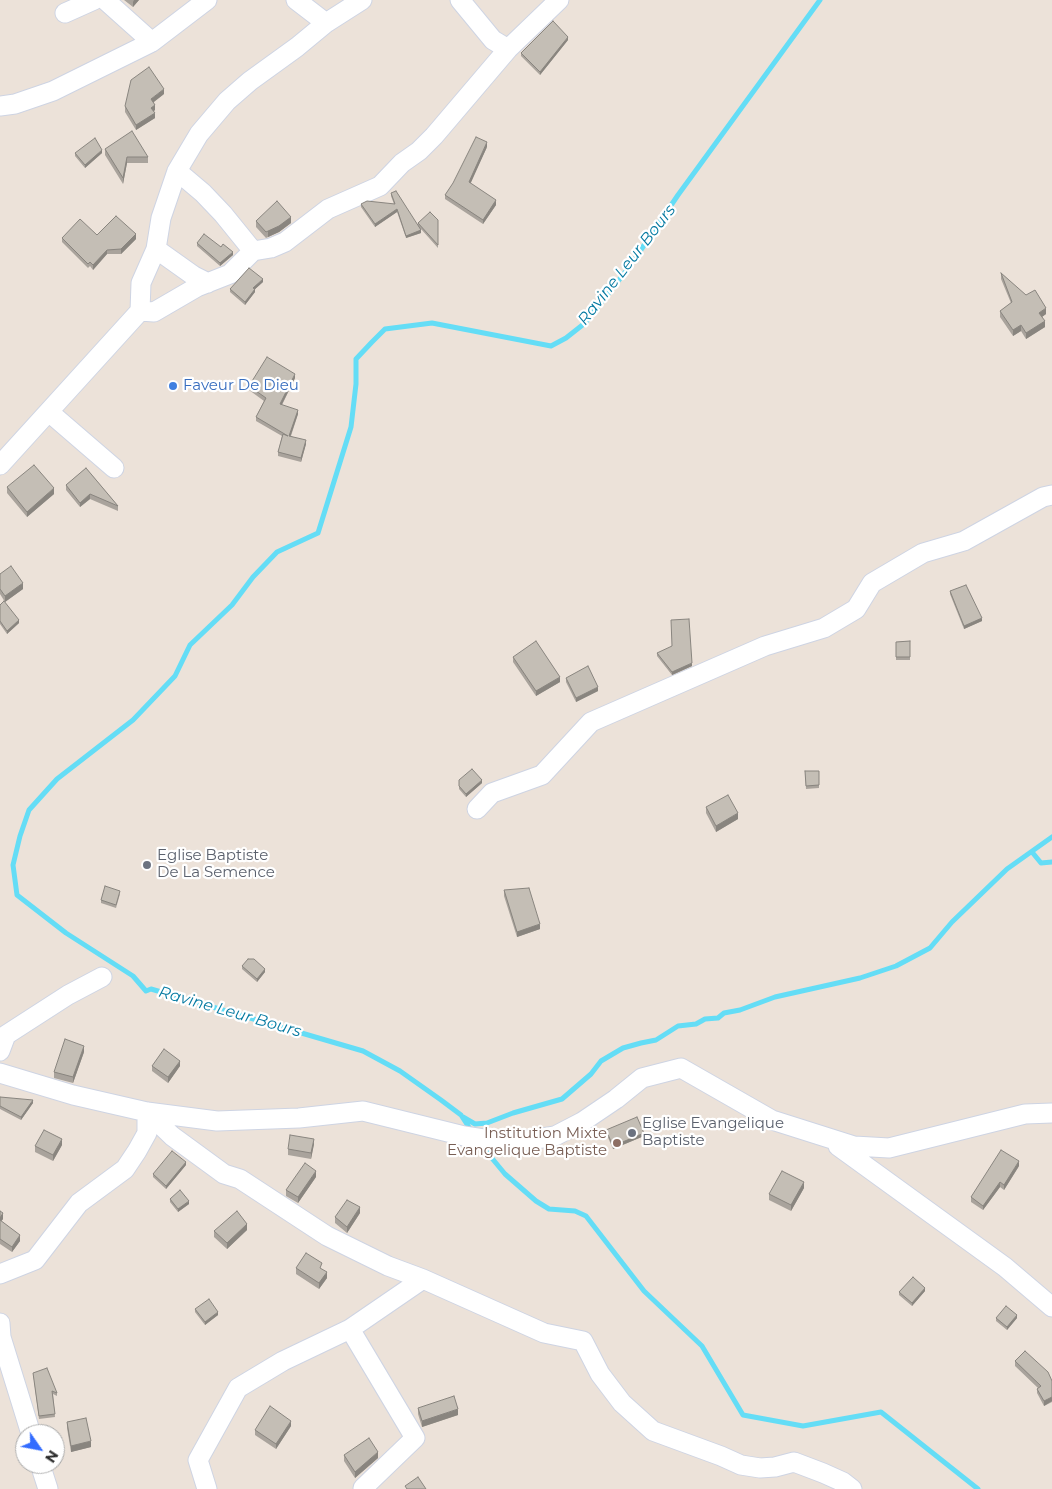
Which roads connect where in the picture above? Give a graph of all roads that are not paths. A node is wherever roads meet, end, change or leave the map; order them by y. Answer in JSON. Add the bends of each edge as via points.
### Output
{"nodes":[{"id":1,"x":94,"y":0,"type":"edge"},
{"id":2,"x":106,"y":0,"type":"edge"},
{"id":3,"x":207,"y":0,"type":"edge"},
{"id":4,"x":296,"y":0,"type":"edge"},
{"id":5,"x":362,"y":0,"type":"edge"},
{"id":6,"x":460,"y":0,"type":"edge"},
{"id":7,"x":559,"y":0,"type":"edge"},
{"id":8,"x":65,"y":13,"type":"dead end"},
{"id":9,"x":326,"y":23,"type":"junction"},
{"id":10,"x":152,"y":42,"type":"junction"},
{"id":11,"x":508,"y":49,"type":"junction"},
{"id":12,"x":0,"y":106,"type":"edge"},
{"id":13,"x":177,"y":171,"type":"junction"},
{"id":14,"x":156,"y":249,"type":"junction"},
{"id":15,"x":253,"y":251,"type":"junction"},
{"id":16,"x":208,"y":283,"type":"junction"},
{"id":17,"x":140,"y":311,"type":"junction"},
{"id":18,"x":49,"y":412,"type":"junction"},
{"id":19,"x":0,"y":465,"type":"edge"},
{"id":20,"x":114,"y":468,"type":"dead end"},
{"id":21,"x":1052,"y":495,"type":"edge"},
{"id":22,"x":477,"y":809,"type":"dead end"},
{"id":23,"x":102,"y":977,"type":"dead end"},
{"id":24,"x":0,"y":1051,"type":"edge"},
{"id":25,"x":0,"y":1073,"type":"edge"},
{"id":26,"x":147,"y":1112,"type":"junction"},
{"id":27,"x":1052,"y":1113,"type":"edge"},
{"id":28,"x":826,"y":1137,"type":"junction"},
{"id":29,"x":0,"y":1274,"type":"edge"},
{"id":30,"x":423,"y":1279,"type":"junction"},
{"id":31,"x":1052,"y":1307,"type":"edge"},
{"id":32,"x":350,"y":1329,"type":"junction"},
{"id":33,"x":0,"y":1332,"type":"edge"},
{"id":34,"x":28,"y":1424,"type":"edge"},
{"id":35,"x":43,"y":1474,"type":"edge"},
{"id":36,"x":363,"y":1488,"type":"dead end"},
{"id":37,"x":48,"y":1489,"type":"edge"},
{"id":38,"x":207,"y":1489,"type":"edge"},
{"id":39,"x":852,"y":1489,"type":"edge"}],
"edges":[{"from":1,"to":8,"type":"street"},
{"from":2,"to":10,"type":"street"},
{"from":3,"to":10,"type":"street"},
{"from":4,"to":9,"type":"street"},
{"from":5,"to":9,"type":"street"},
{"from":6,"to":11,"type":"street","via":[[493,40]]},
{"from":7,"to":11,"type":"street"},
{"from":9,"to":13,"type":"street","via":[[227,101],[199,134]]},
{"from":10,"to":12,"type":"street","via":[[53,91]]},
{"from":11,"to":15,"type":"street","via":[[434,136],[380,186],[328,210],[285,242]]},
{"from":13,"to":14,"type":"street","via":[[161,218]]},
{"from":13,"to":15,"type":"street","via":[[223,214]]},
{"from":14,"to":16,"type":"street"},
{"from":14,"to":17,"type":"street","via":[[141,283]]},
{"from":15,"to":16,"type":"street","via":[[230,274]]},
{"from":16,"to":17,"type":"street","via":[[154,312]]},
{"from":17,"to":18,"type":"street"},
{"from":18,"to":19,"type":"street"},
{"from":18,"to":20,"type":"street"},
{"from":21,"to":22,"type":"street","via":[[964,541],[923,554],[872,583],[856,609],[824,628],[765,646],[590,722],[542,775],[492,793]]},
{"from":23,"to":24,"type":"street","via":[[6,1035]]},
{"from":25,"to":26,"type":"street","via":[[73,1095]]},
{"from":26,"to":28,"type":"street","via":[[217,1121],[299,1118],[363,1111],[464,1136],[510,1143],[555,1136],[589,1117],[642,1078],[681,1068],[772,1120]]},
{"from":26,"to":29,"type":"street","via":[[147,1133],[125,1169],[79,1203],[35,1260]]},
{"from":26,"to":30,"type":"street","via":[[172,1136],[224,1174],[240,1178],[327,1236]]},
{"from":27,"to":28,"type":"street","via":[[1025,1114],[889,1148],[854,1146]]},
{"from":28,"to":31,"type":"street","via":[[1005,1267]]},
{"from":30,"to":32,"type":"street"},
{"from":30,"to":39,"type":"street","via":[[544,1333],[584,1341],[600,1374],[622,1403],[653,1431],[742,1465],[760,1468],[794,1462],[844,1482]]},
{"from":32,"to":36,"type":"street","via":[[414,1438]]},
{"from":32,"to":38,"type":"street","via":[[283,1361],[238,1388],[198,1460]]},
{"from":33,"to":34,"type":"street"},
{"from":35,"to":37,"type":"street"}]}
